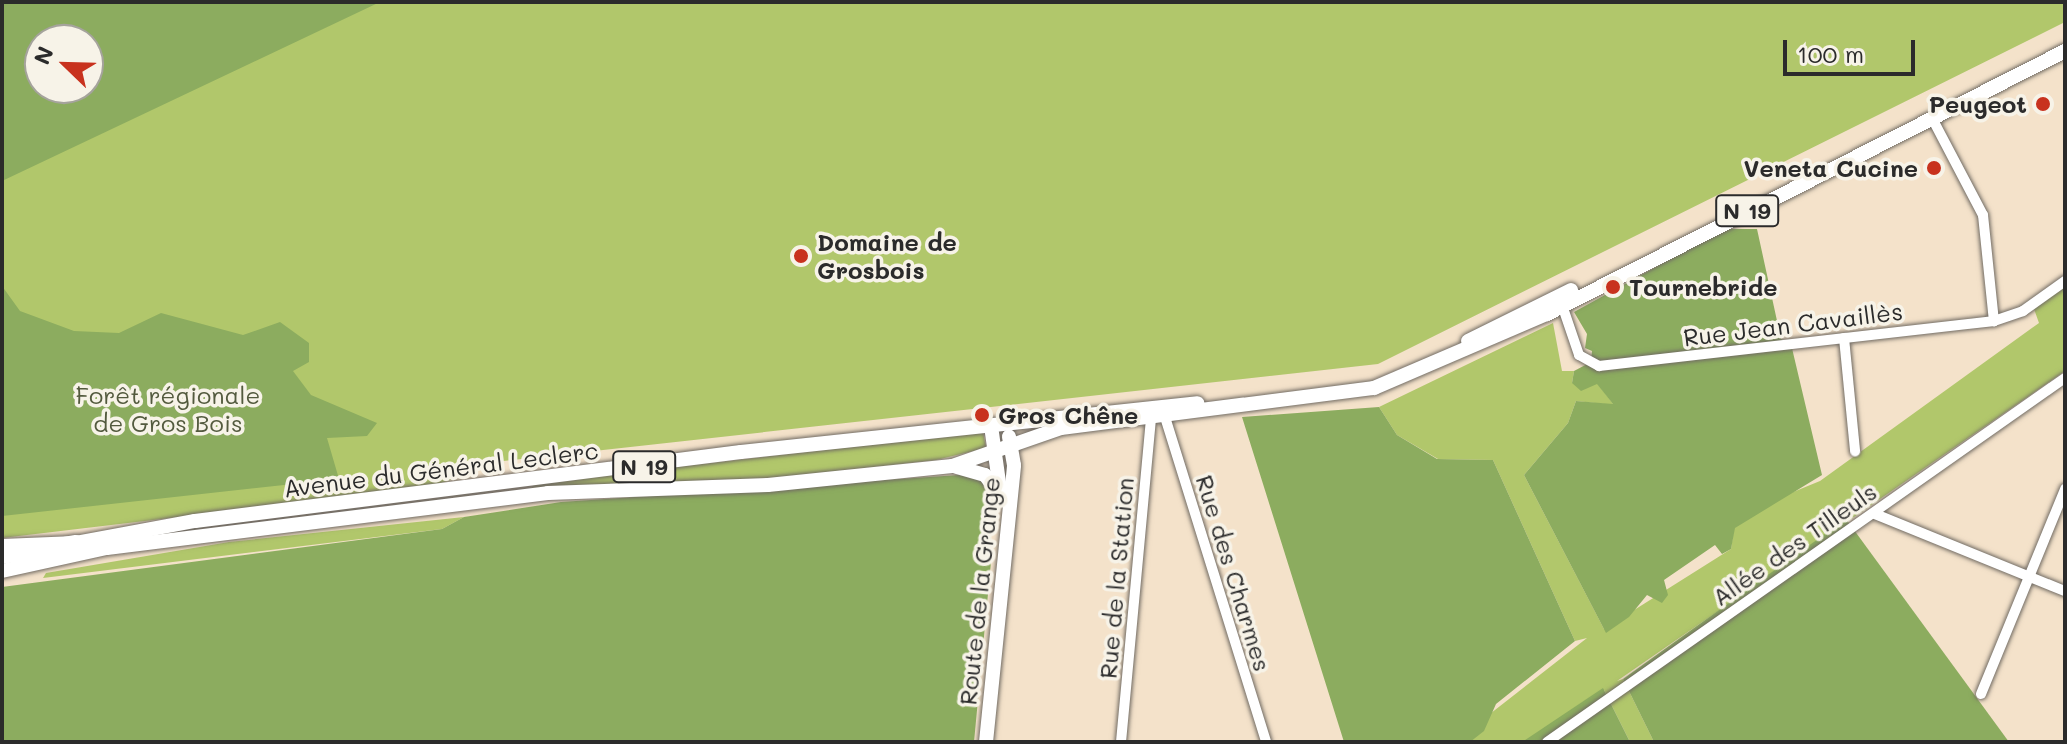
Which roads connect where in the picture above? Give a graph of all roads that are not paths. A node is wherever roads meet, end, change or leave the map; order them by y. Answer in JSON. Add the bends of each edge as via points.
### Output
{"nodes":[{"id":1,"x":2065,"y":41,"type":"edge"},
{"id":2,"x":2065,"y":51,"type":"edge"},
{"id":3,"x":1932,"y":118,"type":"junction"},
{"id":4,"x":2065,"y":281,"type":"edge"},
{"id":5,"x":1560,"y":301,"type":"junction"},
{"id":6,"x":1994,"y":321,"type":"junction"},
{"id":7,"x":1844,"y":338,"type":"junction"},
{"id":8,"x":2065,"y":378,"type":"edge"},
{"id":9,"x":1158,"y":418,"type":"junction"},
{"id":10,"x":999,"y":425,"type":"junction"},
{"id":11,"x":1029,"y":436,"type":"junction"},
{"id":12,"x":1004,"y":447,"type":"junction"},
{"id":13,"x":1855,"y":451,"type":"dead end"},
{"id":14,"x":1014,"y":465,"type":"junction"},
{"id":15,"x":952,"y":466,"type":"junction"},
{"id":16,"x":2065,"y":489,"type":"edge"},
{"id":17,"x":1006,"y":497,"type":"junction"},
{"id":18,"x":1875,"y":514,"type":"junction"},
{"id":19,"x":76,"y":543,"type":"junction"},
{"id":20,"x":2,"y":546,"type":"edge"},
{"id":21,"x":2,"y":556,"type":"edge"},
{"id":22,"x":2,"y":571,"type":"edge"},
{"id":23,"x":2029,"y":576,"type":"junction"},
{"id":24,"x":2065,"y":591,"type":"edge"},
{"id":25,"x":1981,"y":694,"type":"dead end"},
{"id":26,"x":978,"y":742,"type":"edge"},
{"id":27,"x":986,"y":742,"type":"edge"},
{"id":28,"x":1121,"y":742,"type":"edge"},
{"id":29,"x":1266,"y":742,"type":"edge"},
{"id":30,"x":1547,"y":742,"type":"edge"}],
"edges":[{"from":1,"to":5,"type":"main road","number":"N 19"},
{"from":2,"to":3,"type":"main road","number":"N 19"},
{"from":3,"to":5,"type":"main road","number":"N 19"},
{"from":3,"to":6,"type":"street","via":[[1983,215]]},
{"from":4,"to":6,"type":"street","name":"Rue Jean Cavaillès","via":[[2023,311]]},
{"from":5,"to":7,"type":"street","name":"Rue Jean Cavaillès","via":[[1579,355],[1599,366]]},
{"from":5,"to":9,"type":"main road","number":"N 19","via":[[1461,355],[1374,388]]},
{"from":5,"to":10,"type":"main road","name":"Avenue du Général Leclerc","number":"N 19","via":[[1442,355],[1359,383]]},
{"from":6,"to":7,"type":"street","name":"Rue Jean Cavaillès"},
{"from":7,"to":13,"type":"street"},
{"from":8,"to":18,"type":"street","name":"Allée des Tilleuls"},
{"from":9,"to":11,"type":"main road","number":"N 19"},
{"from":9,"to":28,"type":"street","name":"Rue de la Station"},
{"from":9,"to":29,"type":"street","name":"Rue des Charmes"},
{"from":10,"to":12,"type":"main road"},
{"from":10,"to":19,"type":"main road","name":"Avenue du Général Leclerc","number":"N 19","via":[[195,521]]},
{"from":11,"to":12,"type":"main road","number":"N 19"},
{"from":11,"to":14,"type":"main road"},
{"from":12,"to":14,"type":"main road","name":"Route de la Grange"},
{"from":12,"to":15,"type":"main road","number":"N 19"},
{"from":12,"to":17,"type":"main road","name":"Route de la Grange"},
{"from":14,"to":17,"type":"main road","name":"Route de la Grange"},
{"from":15,"to":17,"type":"main road","via":[[985,475]]},
{"from":15,"to":22,"type":"main road","name":"Avenue du Général Leclerc","number":"N 19","via":[[768,485],[548,493],[107,548]]},
{"from":16,"to":23,"type":"street"},
{"from":17,"to":26,"type":"main road","name":"Route de la Grange"},
{"from":17,"to":27,"type":"main road","name":"Route de la Grange"},
{"from":18,"to":23,"type":"street"},
{"from":18,"to":30,"type":"street","name":"Allée des Tilleuls"},
{"from":19,"to":20,"type":"main road","name":"Avenue du Général Leclerc"},
{"from":19,"to":21,"type":"highway","number":"N 19"},
{"from":23,"to":24,"type":"street"},
{"from":23,"to":25,"type":"street"}]}
